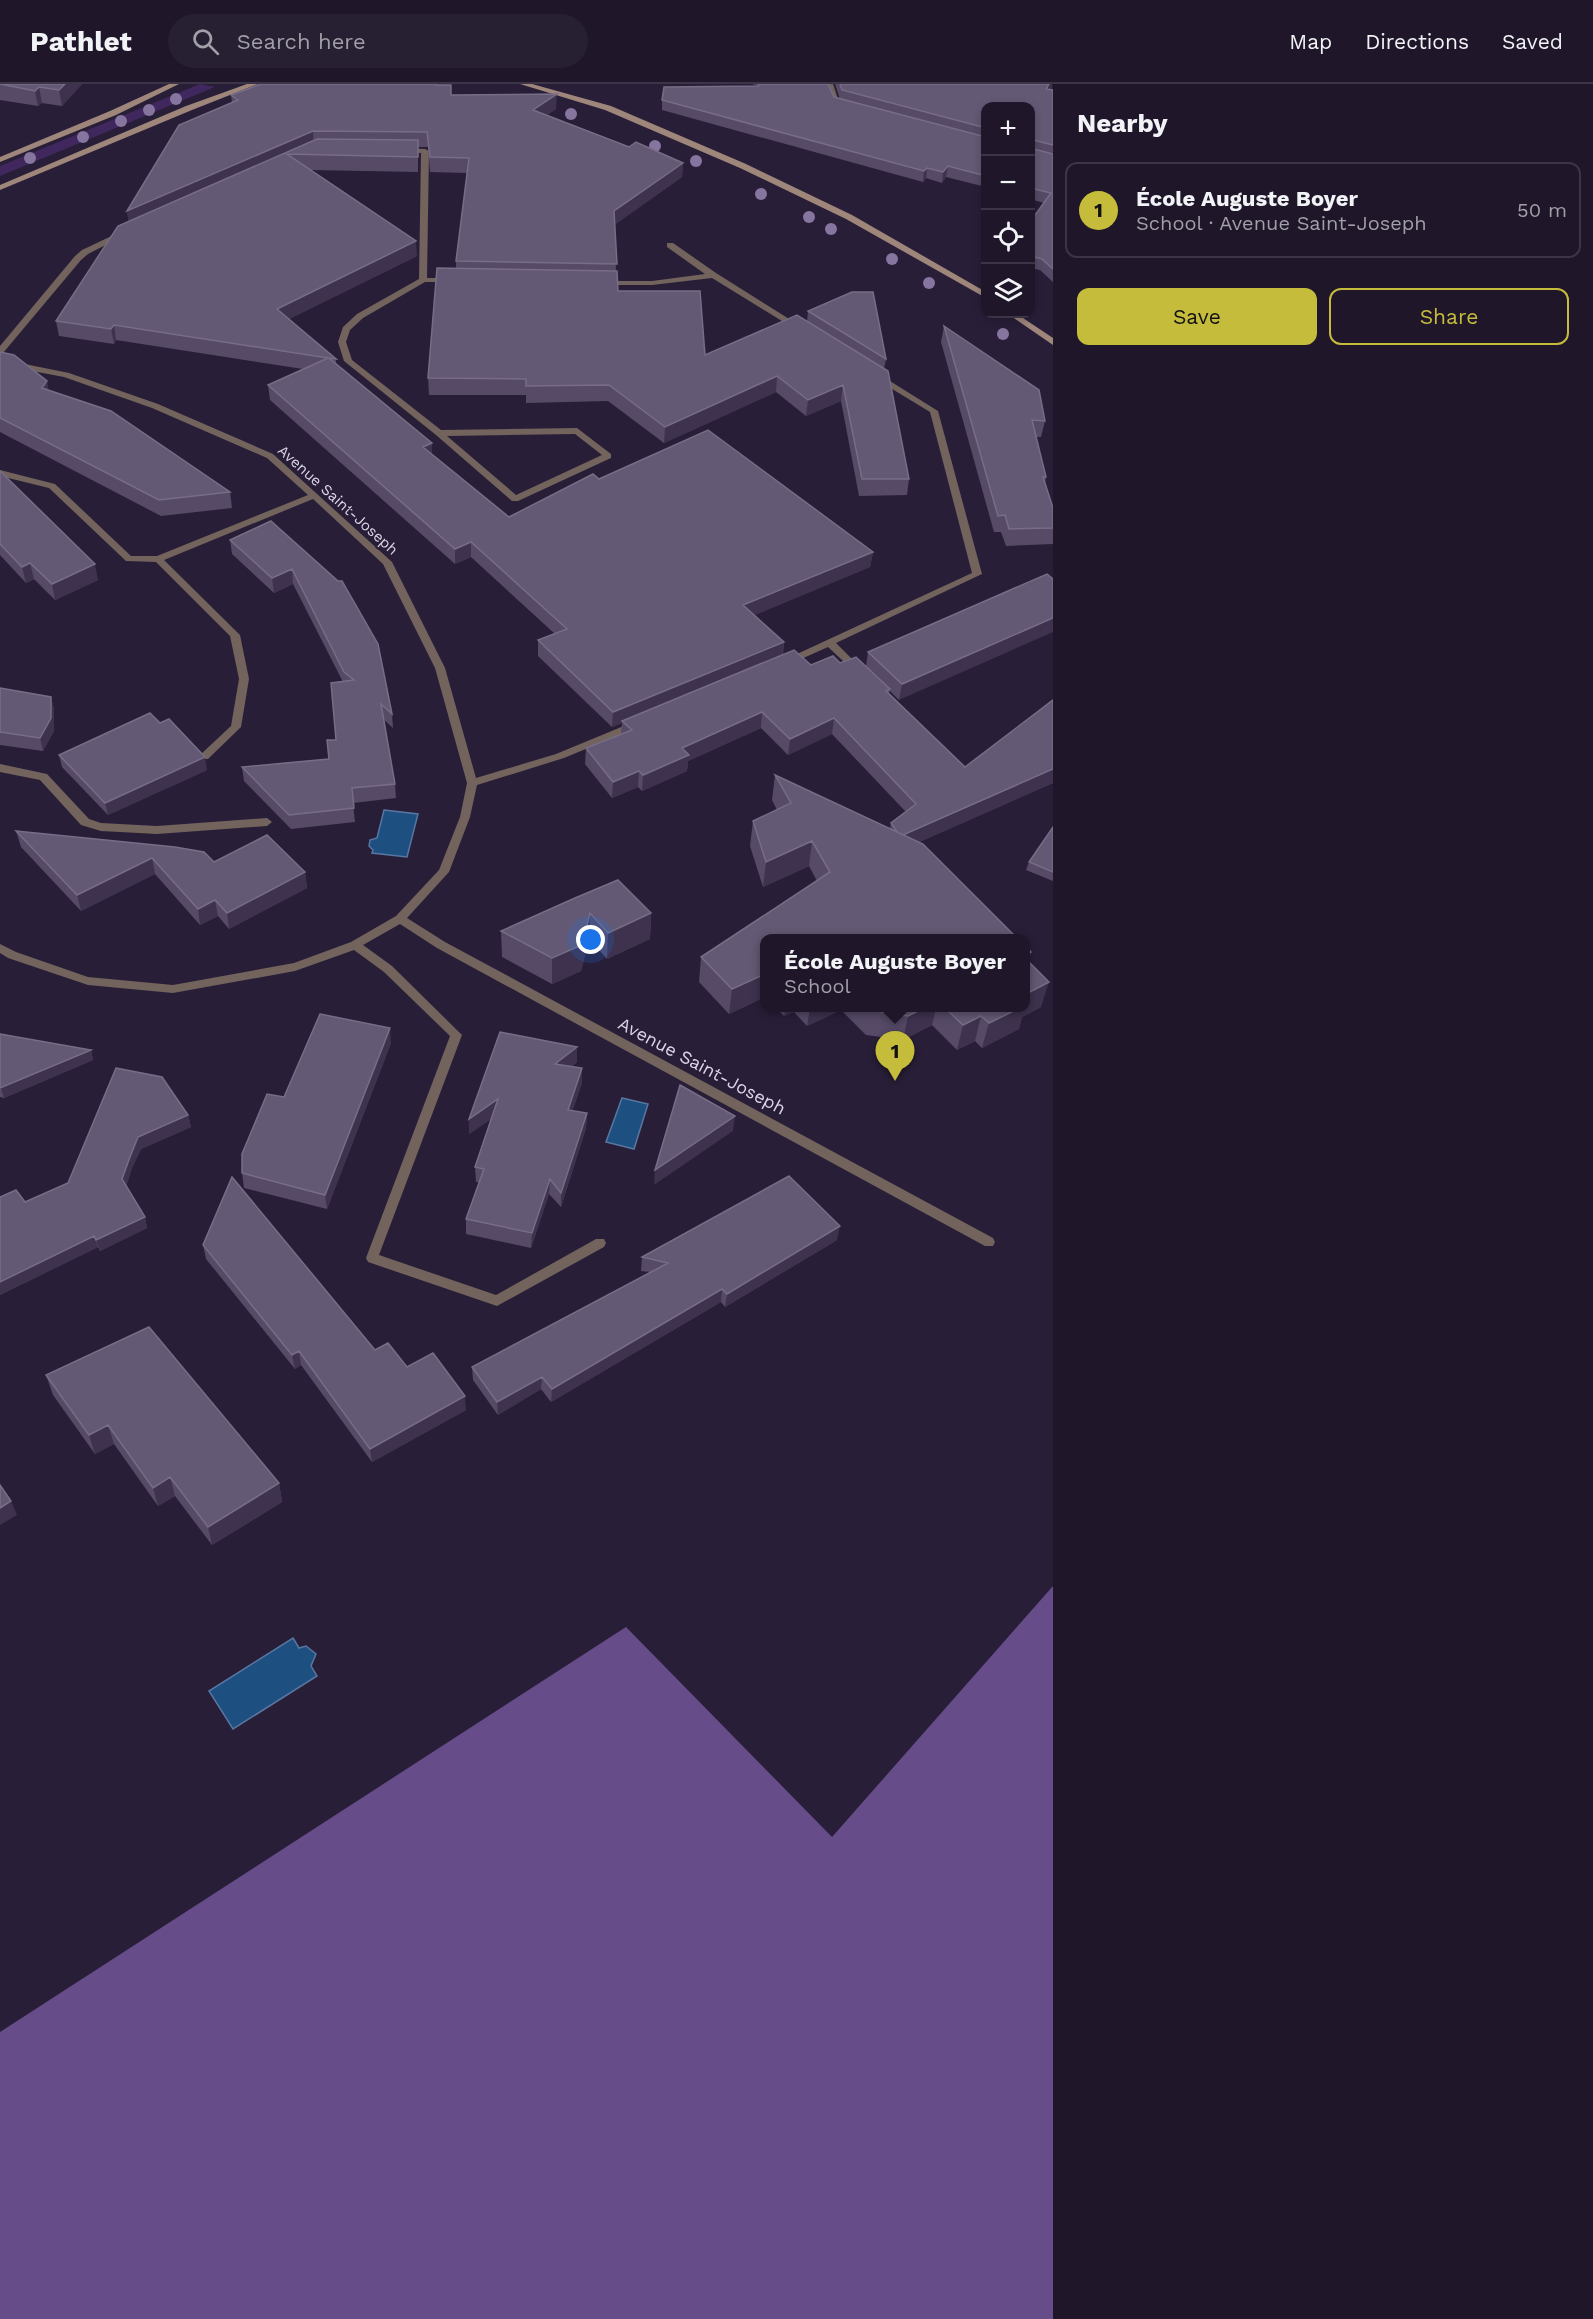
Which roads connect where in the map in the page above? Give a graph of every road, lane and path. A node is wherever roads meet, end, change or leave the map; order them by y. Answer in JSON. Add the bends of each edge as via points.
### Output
{"nodes":[{"id":1,"x":175,"y":84,"type":"edge"},
{"id":2,"x":254,"y":84,"type":"edge"},
{"id":3,"x":524,"y":84,"type":"edge"},
{"id":4,"x":829,"y":84,"type":"edge"},
{"id":5,"x":535,"y":85,"type":"edge"},
{"id":6,"x":859,"y":110,"type":"edge"},
{"id":7,"x":390,"y":150,"type":"edge"},
{"id":8,"x":0,"y":160,"type":"edge"},
{"id":9,"x":0,"y":188,"type":"edge"},
{"id":10,"x":130,"y":231,"type":"edge"},
{"id":11,"x":670,"y":245,"type":"dead end"},
{"id":12,"x":713,"y":275,"type":"junction"},
{"id":13,"x":423,"y":280,"type":"junction"},
{"id":14,"x":458,"y":280,"type":"edge"},
{"id":15,"x":595,"y":282,"type":"edge"},
{"id":16,"x":981,"y":293,"type":"edge"},
{"id":17,"x":1018,"y":318,"type":"edge"},
{"id":18,"x":804,"y":331,"type":"edge"},
{"id":19,"x":1053,"y":342,"type":"edge"},
{"id":20,"x":0,"y":351,"type":"edge"},
{"id":21,"x":0,"y":362,"type":"edge"},
{"id":22,"x":864,"y":368,"type":"edge"},
{"id":23,"x":440,"y":433,"type":"junction"},
{"id":24,"x":0,"y":473,"type":"edge"},
{"id":25,"x":313,"y":496,"type":"junction"},
{"id":26,"x":158,"y":559,"type":"junction"},
{"id":27,"x":831,"y":644,"type":"junction"},
{"id":28,"x":777,"y":666,"type":"edge"},
{"id":29,"x":865,"y":676,"type":"edge"},
{"id":30,"x":646,"y":720,"type":"edge"},
{"id":31,"x":204,"y":757,"type":"edge"},
{"id":32,"x":0,"y":768,"type":"edge"},
{"id":33,"x":472,"y":783,"type":"junction"},
{"id":34,"x":267,"y":822,"type":"dead end"},
{"id":35,"x":400,"y":919,"type":"junction"},
{"id":36,"x":355,"y":945,"type":"junction"},
{"id":37,"x":0,"y":948,"type":"edge"},
{"id":38,"x":989,"y":1242,"type":"dead end"},
{"id":39,"x":600,"y":1243,"type":"dead end"}],
"edges":[{"from":1,"to":8,"type":"main road"},
{"from":2,"to":9,"type":"main road"},
{"from":3,"to":5,"type":"main road"},
{"from":4,"to":6,"type":"street","via":[[836,104]]},
{"from":5,"to":16,"type":"main road","via":[[608,108],[743,166],[849,217]]},
{"from":7,"to":13,"type":"street","via":[[425,151]]},
{"from":10,"to":20,"type":"street","via":[[78,258]]},
{"from":11,"to":12,"type":"street"},
{"from":12,"to":15,"type":"street","via":[[652,283]]},
{"from":12,"to":18,"type":"street"},
{"from":13,"to":14,"type":"street"},
{"from":13,"to":23,"type":"street","via":[[360,316],[346,329],[342,342],[348,361]]},
{"from":17,"to":19,"type":"main road"},
{"from":21,"to":25,"type":"street","name":"Avenue Saint-Joseph","via":[[66,375],[155,406],[270,456]]},
{"from":22,"to":27,"type":"street","via":[[934,411],[977,574]]},
{"from":23,"to":23,"type":"street","via":[[515,499],[608,456],[577,431]]},
{"from":24,"to":26,"type":"street","via":[[52,486],[129,559]]},
{"from":25,"to":26,"type":"street"},
{"from":25,"to":33,"type":"street","name":"Avenue Saint-Joseph","via":[[387,562],[440,668]]},
{"from":26,"to":31,"type":"street","via":[[235,635],[244,679],[236,727]]},
{"from":27,"to":28,"type":"street"},
{"from":27,"to":29,"type":"street"},
{"from":30,"to":33,"type":"street","via":[[560,756]]},
{"from":32,"to":34,"type":"street","via":[[43,777],[85,822],[101,827],[157,830]]},
{"from":33,"to":35,"type":"street","name":"Avenue Saint-Joseph","via":[[465,817],[444,872]]},
{"from":35,"to":36,"type":"street","name":"Avenue Saint-Joseph"},
{"from":35,"to":38,"type":"street","name":"Avenue Saint-Joseph","via":[[441,945]]},
{"from":36,"to":37,"type":"street","name":"Avenue Saint-Joseph","via":[[295,967],[173,989],[88,981]]},
{"from":36,"to":39,"type":"street","via":[[388,969],[456,1035],[372,1258],[496,1300]]}]}
